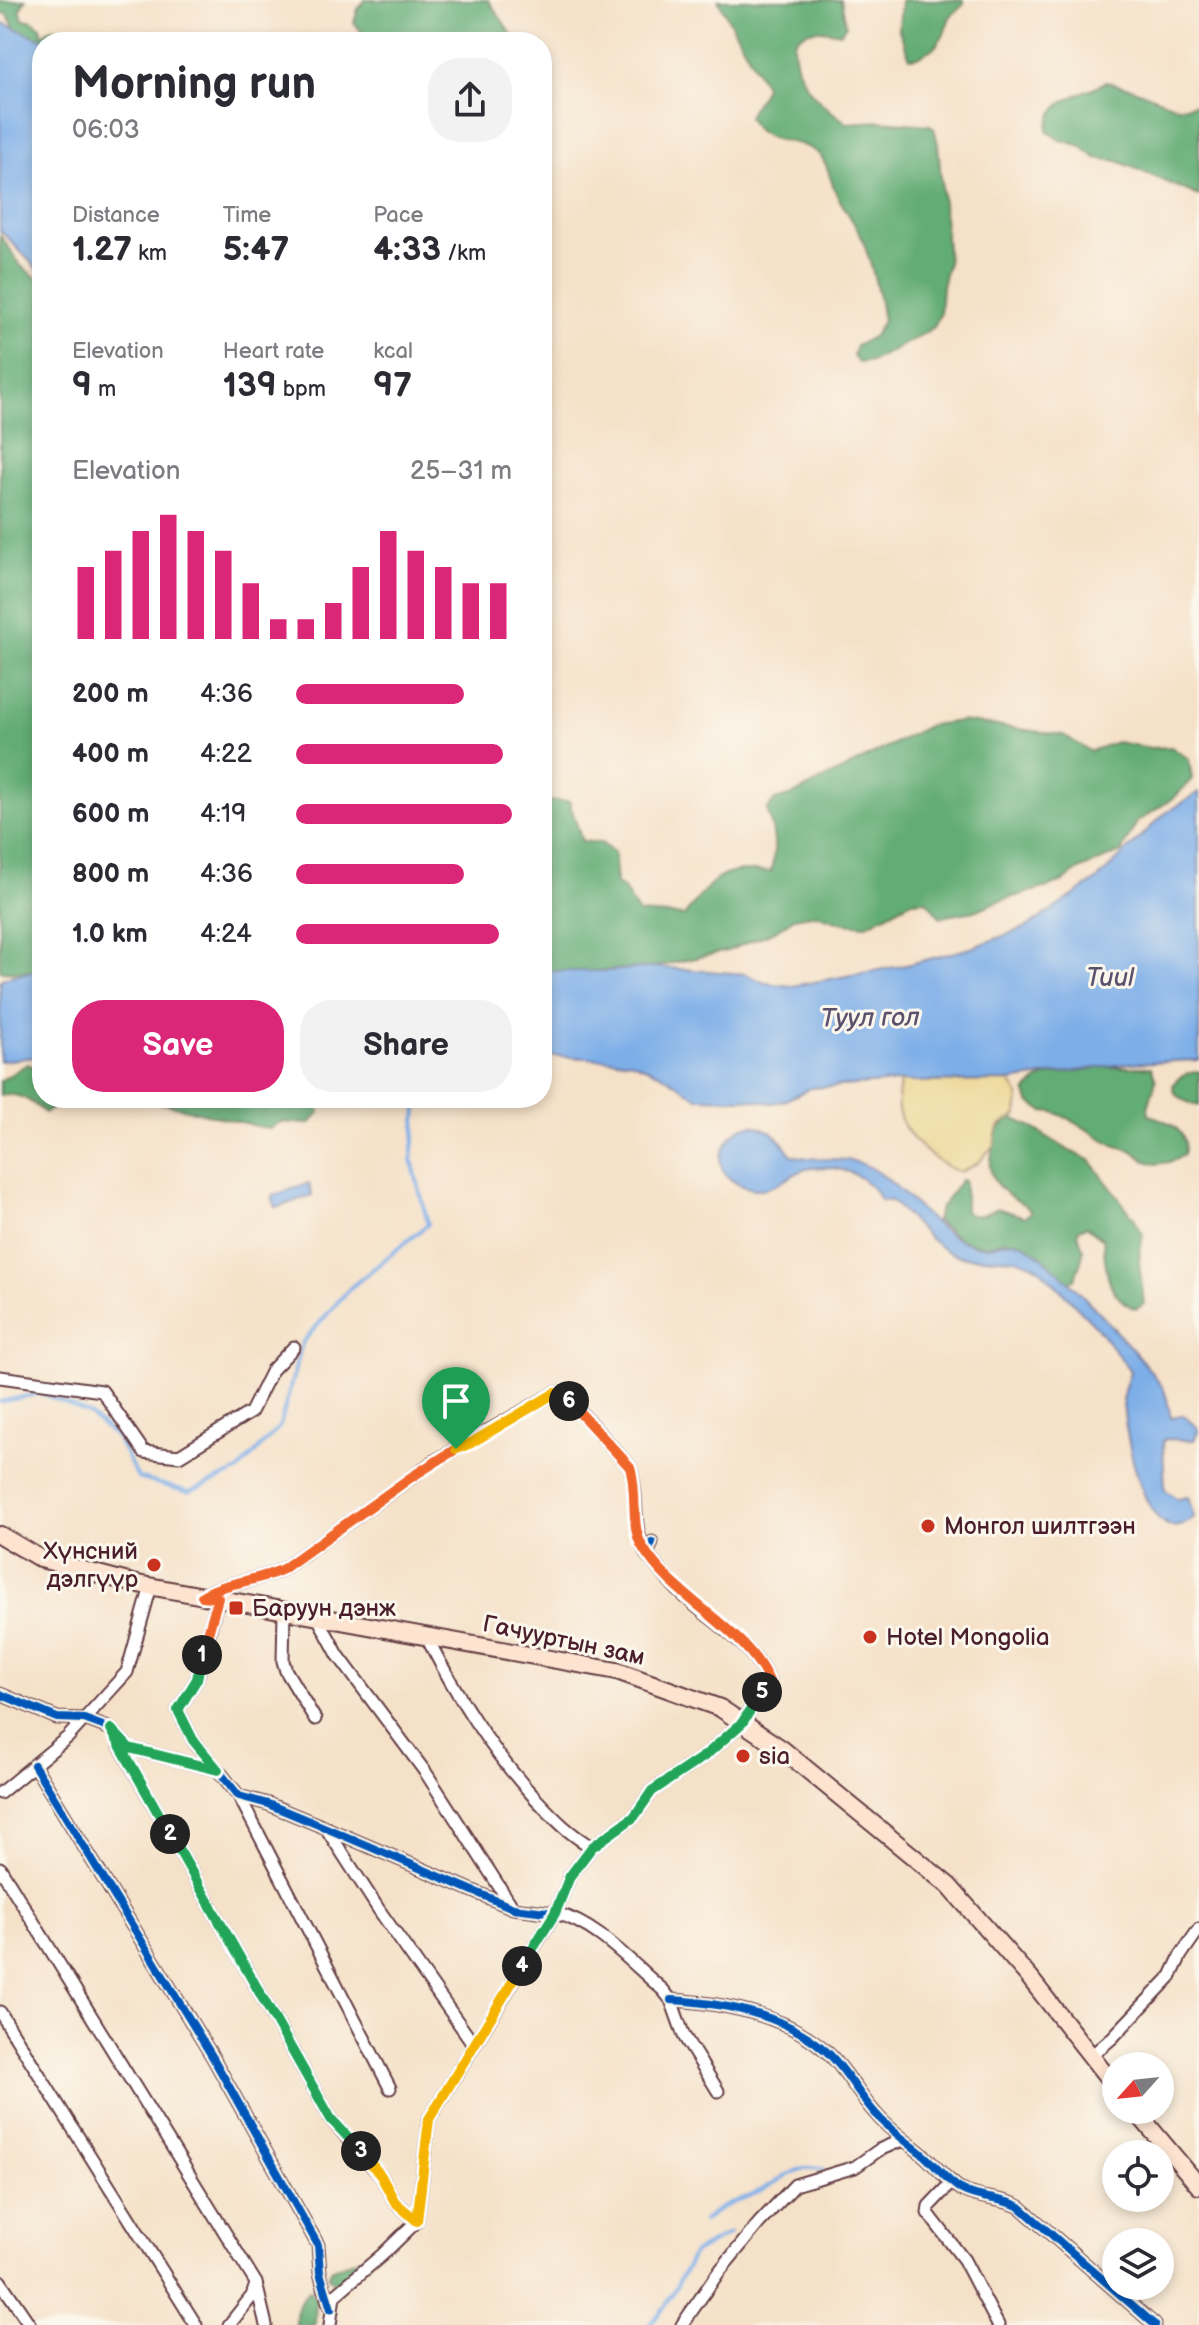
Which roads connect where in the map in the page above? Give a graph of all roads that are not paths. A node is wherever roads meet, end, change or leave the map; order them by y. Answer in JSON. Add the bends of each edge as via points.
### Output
{"nodes":[{"id":1,"x":294,"y":1347,"type":"dead end"},
{"id":2,"x":0,"y":1377,"type":"edge"},
{"id":3,"x":1,"y":1537,"type":"edge"},
{"id":4,"x":652,"y":1542,"type":"dead end"},
{"id":5,"x":647,"y":1555,"type":"junction"},
{"id":6,"x":151,"y":1586,"type":"junction"},
{"id":7,"x":210,"y":1597,"type":"junction"},
{"id":8,"x":284,"y":1610,"type":"junction"},
{"id":9,"x":317,"y":1616,"type":"junction"},
{"id":10,"x":426,"y":1636,"type":"junction"},
{"id":11,"x":0,"y":1694,"type":"edge"},
{"id":12,"x":84,"y":1719,"type":"junction"},
{"id":13,"x":315,"y":1719,"type":"dead end"},
{"id":14,"x":742,"y":1723,"type":"junction"},
{"id":15,"x":111,"y":1729,"type":"junction"},
{"id":16,"x":34,"y":1765,"type":"junction"},
{"id":17,"x":218,"y":1770,"type":"junction"},
{"id":18,"x":0,"y":1793,"type":"edge"},
{"id":19,"x":239,"y":1796,"type":"junction"},
{"id":20,"x":326,"y":1828,"type":"junction"},
{"id":21,"x":592,"y":1847,"type":"junction"},
{"id":22,"x":0,"y":1868,"type":"edge"},
{"id":23,"x":513,"y":1908,"type":"junction"},
{"id":24,"x":555,"y":1913,"type":"junction"},
{"id":25,"x":1199,"y":1929,"type":"edge"},
{"id":26,"x":671,"y":2000,"type":"junction"},
{"id":27,"x":0,"y":2012,"type":"edge"},
{"id":28,"x":474,"y":2045,"type":"junction"},
{"id":29,"x":1090,"y":2057,"type":"junction"},
{"id":30,"x":1102,"y":2071,"type":"edge"},
{"id":31,"x":390,"y":2088,"type":"dead end"},
{"id":32,"x":718,"y":2091,"type":"dead end"},
{"id":33,"x":1147,"y":2124,"type":"edge"},
{"id":34,"x":902,"y":2140,"type":"junction"},
{"id":35,"x":952,"y":2182,"type":"junction"},
{"id":36,"x":1199,"y":2186,"type":"edge"},
{"id":37,"x":417,"y":2221,"type":"junction"},
{"id":38,"x":0,"y":2281,"type":"edge"},
{"id":39,"x":256,"y":2283,"type":"junction"},
{"id":40,"x":331,"y":2309,"type":"junction"},
{"id":41,"x":30,"y":2325,"type":"edge"},
{"id":42,"x":196,"y":2325,"type":"edge"},
{"id":43,"x":229,"y":2325,"type":"edge"},
{"id":44,"x":266,"y":2325,"type":"edge"},
{"id":45,"x":330,"y":2325,"type":"edge"},
{"id":46,"x":682,"y":2325,"type":"edge"},
{"id":47,"x":998,"y":2325,"type":"edge"},
{"id":48,"x":1155,"y":2325,"type":"edge"}],
"edges":[{"from":1,"to":2,"type":"street","via":[[272,1370],[251,1412],[179,1456],[144,1452],[102,1391]]},
{"from":3,"to":6,"type":"main road","name":"Гачууртын зам","via":[[41,1559]]},
{"from":4,"to":5,"type":"street"},
{"from":5,"to":7,"type":"street","via":[[639,1542],[630,1467],[571,1402],[555,1393],[433,1462],[283,1569],[227,1585]]},
{"from":5,"to":14,"type":"street","via":[[762,1666],[769,1681]]},
{"from":6,"to":7,"type":"main road","name":"Гачууртын зам"},
{"from":6,"to":12,"type":"street","via":[[127,1672]]},
{"from":7,"to":8,"type":"main road","name":"Гачууртын зам"},
{"from":7,"to":17,"type":"street","via":[[197,1679],[178,1710],[193,1740]]},
{"from":8,"to":9,"type":"main road","name":"Гачууртын зам"},
{"from":8,"to":13,"type":"street","via":[[283,1661]]},
{"from":9,"to":10,"type":"main road","name":"Гачууртын зам"},
{"from":9,"to":23,"type":"street","via":[[338,1655],[426,1773]]},
{"from":10,"to":14,"type":"main road","name":"Гачууртын зам","via":[[617,1671],[720,1708]]},
{"from":10,"to":21,"type":"street","via":[[453,1690],[504,1764],[569,1834]]},
{"from":11,"to":12,"type":"street","via":[[57,1718]]},
{"from":12,"to":15,"type":"street"},
{"from":12,"to":16,"type":"street"},
{"from":14,"to":21,"type":"street","via":[[652,1791],[634,1817]]},
{"from":14,"to":29,"type":"main road","name":"Гачууртын зам","via":[[782,1749],[949,1886]]},
{"from":15,"to":17,"type":"street","via":[[129,1748]]},
{"from":15,"to":37,"type":"street","via":[[331,2119],[381,2176],[395,2202]]},
{"from":16,"to":18,"type":"street"},
{"from":16,"to":40,"type":"street","via":[[212,2056],[318,2245]]},
{"from":17,"to":19,"type":"street"},
{"from":19,"to":20,"type":"street"},
{"from":19,"to":31,"type":"street"},
{"from":20,"to":23,"type":"street"},
{"from":20,"to":28,"type":"street"},
{"from":21,"to":24,"type":"street","via":[[570,1876]]},
{"from":22,"to":39,"type":"street"},
{"from":23,"to":24,"type":"street"},
{"from":24,"to":26,"type":"street","via":[[606,1939]]},
{"from":24,"to":28,"type":"street"},
{"from":25,"to":29,"type":"street","via":[[1171,1976]]},
{"from":26,"to":32,"type":"street","via":[[684,2036]]},
{"from":26,"to":34,"type":"street","via":[[749,2010],[812,2039]]},
{"from":27,"to":42,"type":"street"},
{"from":28,"to":37,"type":"street","via":[[429,2119]]},
{"from":29,"to":30,"type":"main road","name":"Гачууртын зам"},
{"from":33,"to":36,"type":"main road"},
{"from":34,"to":35,"type":"street"},
{"from":34,"to":46,"type":"street","via":[[855,2167],[795,2185],[718,2273]]},
{"from":35,"to":47,"type":"street","via":[[928,2213],[964,2260]]},
{"from":35,"to":48,"type":"street","via":[[977,2196],[1020,2207]]},
{"from":37,"to":40,"type":"street","via":[[343,2286]]},
{"from":38,"to":41,"type":"street"},
{"from":39,"to":43,"type":"street"},
{"from":39,"to":44,"type":"street"},
{"from":40,"to":45,"type":"street"}]}
